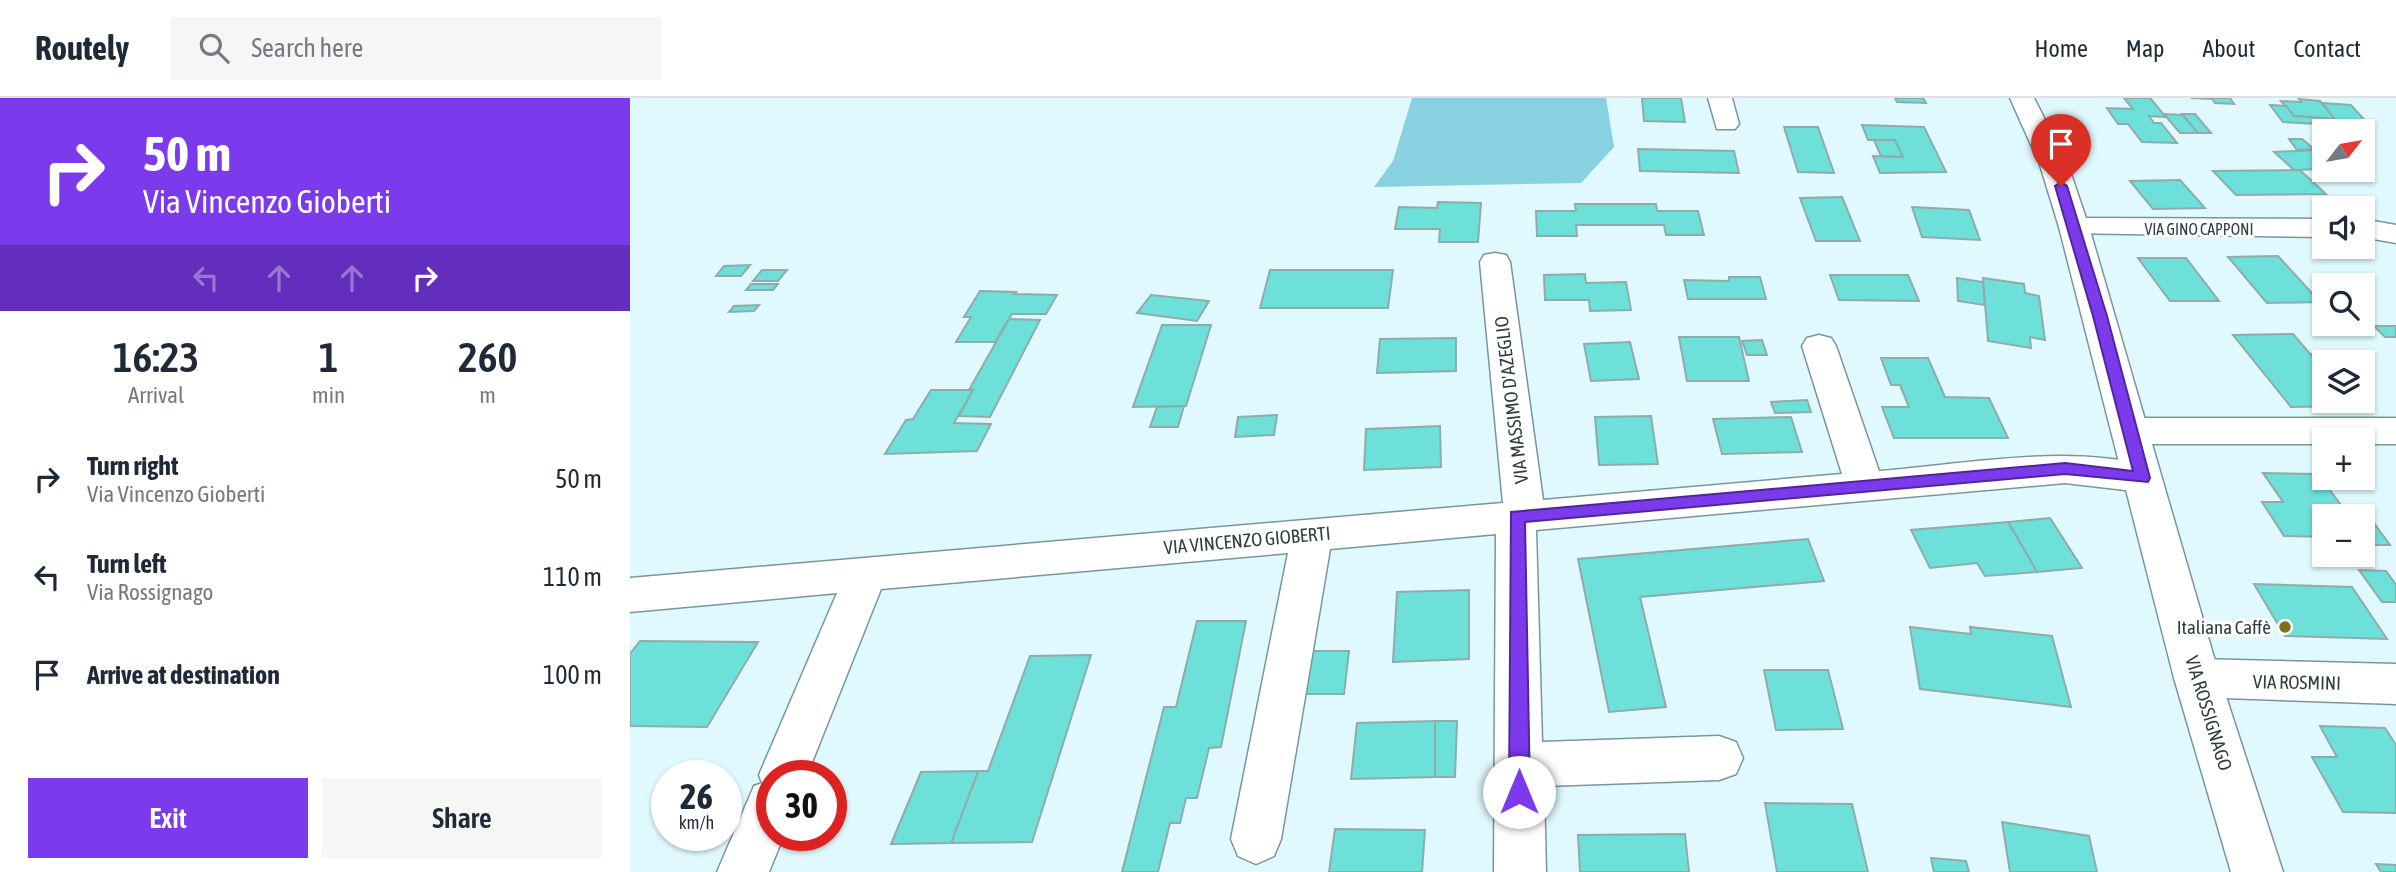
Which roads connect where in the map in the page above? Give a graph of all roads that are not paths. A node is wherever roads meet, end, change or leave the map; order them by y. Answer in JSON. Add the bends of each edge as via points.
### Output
{"nodes":[{"id":1,"x":1720,"y":98,"type":"edge"},
{"id":2,"x":2022,"y":98,"type":"edge"},
{"id":3,"x":1726,"y":124,"type":"dead end"},
{"id":4,"x":2074,"y":227,"type":"junction"},
{"id":5,"x":2312,"y":228,"type":"edge"},
{"id":6,"x":2375,"y":228,"type":"edge"},
{"id":7,"x":2395,"y":228,"type":"edge"},
{"id":8,"x":1495,"y":262,"type":"dead end"},
{"id":9,"x":1819,"y":346,"type":"dead end"},
{"id":10,"x":2130,"y":431,"type":"junction"},
{"id":11,"x":2396,"y":431,"type":"edge"},
{"id":12,"x":2142,"y":478,"type":"junction"},
{"id":13,"x":1865,"y":486,"type":"junction"},
{"id":14,"x":1516,"y":516,"type":"junction"},
{"id":15,"x":1312,"y":534,"type":"junction"},
{"id":16,"x":866,"y":574,"type":"junction"},
{"id":17,"x":630,"y":595,"type":"edge"},
{"id":18,"x":2197,"y":678,"type":"junction"},
{"id":19,"x":2396,"y":684,"type":"edge"},
{"id":20,"x":1719,"y":758,"type":"dead end"},
{"id":21,"x":789,"y":760,"type":"edge"},
{"id":22,"x":1519,"y":765,"type":"junction"},
{"id":23,"x":1256,"y":839,"type":"dead end"},
{"id":24,"x":756,"y":842,"type":"edge"},
{"id":25,"x":744,"y":872,"type":"edge"},
{"id":26,"x":1520,"y":872,"type":"edge"},
{"id":27,"x":2257,"y":872,"type":"edge"}],
"edges":[{"from":1,"to":3,"type":"street"},
{"from":2,"to":4,"type":"street","name":"VIA ROSSIGNAGO","via":[[2054,165]]},
{"from":4,"to":5,"type":"street","name":"VIA GINO CAPPONI"},
{"from":4,"to":10,"type":"street","name":"VIA ROSSIGNAGO"},
{"from":6,"to":7,"type":"street"},
{"from":8,"to":14,"type":"street","name":"VIA MASSIMO D'AZEGLIO","via":[[1524,501]]},
{"from":9,"to":13,"type":"street"},
{"from":10,"to":11,"type":"street"},
{"from":10,"to":12,"type":"street","name":"VIA ROSSIGNAGO"},
{"from":12,"to":13,"type":"street","name":"VIA VINCENZO GIOBERTI","via":[[2065,469]]},
{"from":12,"to":18,"type":"street","name":"VIA ROSSIGNAGO"},
{"from":13,"to":14,"type":"street","name":"VIA VINCENZO GIOBERTI"},
{"from":14,"to":15,"type":"street","name":"VIA VINCENZO GIOBERTI"},
{"from":14,"to":22,"type":"street","name":"VIA MASSIMO D'AZEGLIO"},
{"from":15,"to":16,"type":"street","name":"VIA VINCENZO GIOBERTI"},
{"from":15,"to":23,"type":"street"},
{"from":16,"to":17,"type":"street","name":"VIA VINCENZO GIOBERTI"},
{"from":16,"to":21,"type":"street"},
{"from":18,"to":19,"type":"street","name":"VIA ROSMINI"},
{"from":18,"to":27,"type":"street","name":"VIA ROSSIGNAGO"},
{"from":20,"to":22,"type":"street"},
{"from":22,"to":26,"type":"street","name":"VIA MASSIMO D'AZEGLIO"},
{"from":24,"to":25,"type":"street"}]}
